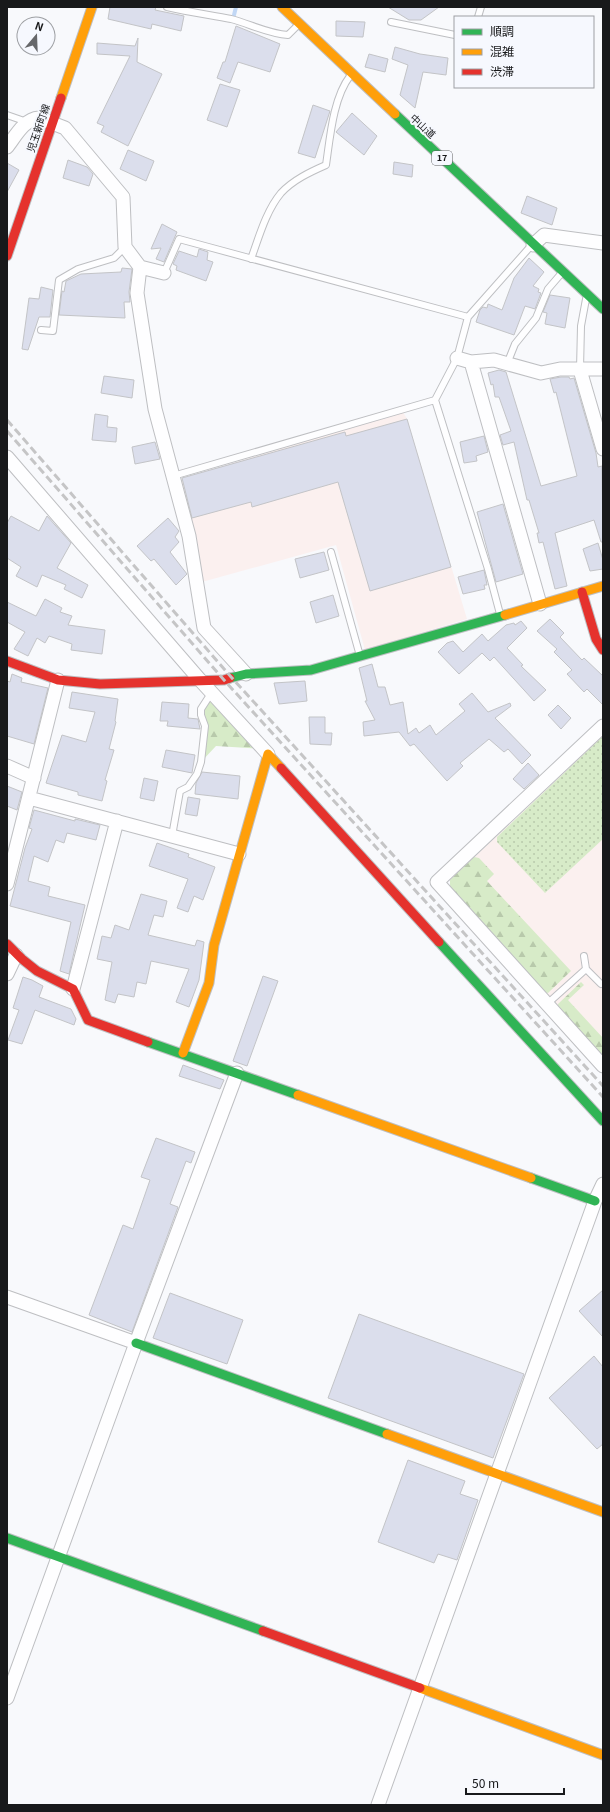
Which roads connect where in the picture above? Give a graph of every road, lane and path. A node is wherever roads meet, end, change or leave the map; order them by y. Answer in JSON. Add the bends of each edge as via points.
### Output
{"nodes":[{"id":1,"x":92,"y":7,"type":"edge"},
{"id":2,"x":167,"y":7,"type":"edge"},
{"id":3,"x":282,"y":7,"type":"edge"},
{"id":4,"x":391,"y":22,"type":"dead end"},
{"id":5,"x":300,"y":24,"type":"junction"},
{"id":6,"x":454,"y":35,"type":"edge"},
{"id":7,"x":352,"y":74,"type":"junction"},
{"id":8,"x":7,"y":115,"type":"edge"},
{"id":9,"x":27,"y":122,"type":"junction"},
{"id":10,"x":52,"y":123,"type":"junction"},
{"id":11,"x":7,"y":147,"type":"edge"},
{"id":12,"x":603,"y":243,"type":"edge"},
{"id":13,"x":533,"y":245,"type":"junction"},
{"id":14,"x":125,"y":247,"type":"junction"},
{"id":15,"x":7,"y":256,"type":"edge"},
{"id":16,"x":250,"y":258,"type":"junction"},
{"id":17,"x":140,"y":267,"type":"junction"},
{"id":18,"x":563,"y":272,"type":"junction"},
{"id":19,"x":164,"y":273,"type":"joint"},
{"id":20,"x":587,"y":294,"type":"junction"},
{"id":21,"x":603,"y":309,"type":"edge"},
{"id":22,"x":468,"y":317,"type":"junction"},
{"id":23,"x":41,"y":330,"type":"dead end"},
{"id":24,"x":457,"y":358,"type":"junction"},
{"id":25,"x":471,"y":362,"type":"junction"},
{"id":26,"x":507,"y":364,"type":"junction"},
{"id":27,"x":603,"y":369,"type":"edge"},
{"id":28,"x":580,"y":370,"type":"junction"},
{"id":29,"x":435,"y":400,"type":"junction"},
{"id":30,"x":603,"y":449,"type":"edge"},
{"id":31,"x":7,"y":457,"type":"edge"},
{"id":32,"x":173,"y":476,"type":"junction"},
{"id":33,"x":331,"y":552,"type":"dead end"},
{"id":34,"x":603,"y":586,"type":"edge"},
{"id":35,"x":582,"y":592,"type":"junction"},
{"id":36,"x":540,"y":604,"type":"junction"},
{"id":37,"x":500,"y":616,"type":"junction"},
{"id":38,"x":603,"y":650,"type":"edge"},
{"id":39,"x":360,"y":657,"type":"junction"},
{"id":40,"x":7,"y":661,"type":"edge"},
{"id":41,"x":246,"y":674,"type":"junction"},
{"id":42,"x":58,"y":680,"type":"junction"},
{"id":43,"x":200,"y":680,"type":"junction"},
{"id":44,"x":212,"y":692,"type":"junction"},
{"id":45,"x":603,"y":726,"type":"edge"},
{"id":46,"x":268,"y":754,"type":"junction"},
{"id":47,"x":7,"y":766,"type":"edge"},
{"id":48,"x":34,"y":778,"type":"junction"},
{"id":49,"x":29,"y":798,"type":"junction"},
{"id":50,"x":117,"y":821,"type":"junction"},
{"id":51,"x":172,"y":836,"type":"junction"},
{"id":52,"x":239,"y":854,"type":"junction"},
{"id":53,"x":7,"y":884,"type":"edge"},
{"id":54,"x":7,"y":944,"type":"edge"},
{"id":55,"x":16,"y":955,"type":"junction"},
{"id":56,"x":584,"y":956,"type":"dead end"},
{"id":57,"x":586,"y":969,"type":"junction"},
{"id":58,"x":7,"y":974,"type":"edge"},
{"id":59,"x":601,"y":984,"type":"dead end"},
{"id":60,"x":73,"y":989,"type":"junction"},
{"id":61,"x":547,"y":1004,"type":"junction"},
{"id":62,"x":182,"y":1053,"type":"junction"},
{"id":63,"x":603,"y":1066,"type":"edge"},
{"id":64,"x":237,"y":1073,"type":"junction"},
{"id":65,"x":603,"y":1121,"type":"edge"},
{"id":66,"x":603,"y":1184,"type":"edge"},
{"id":67,"x":595,"y":1201,"type":"junction"},
{"id":68,"x":7,"y":1297,"type":"edge"},
{"id":69,"x":136,"y":1343,"type":"junction"},
{"id":70,"x":497,"y":1473,"type":"junction"},
{"id":71,"x":603,"y":1512,"type":"edge"},
{"id":72,"x":7,"y":1538,"type":"edge"},
{"id":73,"x":58,"y":1556,"type":"junction"},
{"id":74,"x":420,"y":1689,"type":"junction"},
{"id":75,"x":7,"y":1698,"type":"edge"},
{"id":76,"x":603,"y":1755,"type":"edge"},
{"id":77,"x":378,"y":1805,"type":"edge"}],
"edges":[{"from":1,"to":10,"type":"main road","name":"児玉新町線"},
{"from":2,"to":5,"type":"lane","via":[[232,20],[277,34],[288,34]]},
{"from":3,"to":5,"type":"main road","name":"中山道","number":"17"},
{"from":4,"to":6,"type":"lane"},
{"from":5,"to":7,"type":"main road","name":"中山道","number":"17"},
{"from":7,"to":13,"type":"main road","name":"中山道","number":"17"},
{"from":7,"to":16,"type":"lane","via":[[346,82],[333,116],[326,165],[305,175],[281,193]]},
{"from":8,"to":9,"type":"lane"},
{"from":9,"to":10,"type":"street","via":[[38,118]]},
{"from":9,"to":11,"type":"street"},
{"from":10,"to":14,"type":"street","via":[[65,128],[123,197]]},
{"from":10,"to":15,"type":"main road","name":"児玉新町線"},
{"from":12,"to":13,"type":"street","via":[[544,235]]},
{"from":13,"to":18,"type":"main road","name":"中山道","number":"17"},
{"from":13,"to":22,"type":"lane"},
{"from":14,"to":17,"type":"street"},
{"from":14,"to":23,"type":"lane","via":[[114,258],[78,269],[59,280],[53,331]]},
{"from":16,"to":19,"type":"lane","via":[[179,239]]},
{"from":16,"to":22,"type":"lane"},
{"from":17,"to":19,"type":"street"},
{"from":17,"to":32,"type":"street","via":[[137,293],[155,409]]},
{"from":18,"to":20,"type":"main road","name":"中山道","number":"17"},
{"from":18,"to":26,"type":"lane","via":[[548,289],[536,318],[515,344]]},
{"from":20,"to":21,"type":"main road","name":"中山道","number":"17"},
{"from":20,"to":28,"type":"lane","via":[[581,326]]},
{"from":22,"to":24,"type":"lane"},
{"from":24,"to":25,"type":"street"},
{"from":24,"to":29,"type":"lane"},
{"from":25,"to":26,"type":"street","via":[[494,360]]},
{"from":25,"to":36,"type":"street"},
{"from":26,"to":28,"type":"street","via":[[541,373],[560,369]]},
{"from":27,"to":28,"type":"street"},
{"from":28,"to":30,"type":"street"},
{"from":29,"to":32,"type":"lane"},
{"from":29,"to":37,"type":"lane","via":[[488,569]]},
{"from":31,"to":43,"type":"street"},
{"from":32,"to":41,"type":"street","via":[[189,536],[204,628]]},
{"from":33,"to":39,"type":"lane"},
{"from":34,"to":35,"type":"main road"},
{"from":35,"to":36,"type":"main road"},
{"from":35,"to":38,"type":"main road","via":[[596,640]]},
{"from":36,"to":37,"type":"main road"},
{"from":37,"to":39,"type":"main road"},
{"from":39,"to":41,"type":"main road","via":[[311,670]]},
{"from":40,"to":42,"type":"main road"},
{"from":41,"to":43,"type":"main road","via":[[224,680]]},
{"from":42,"to":43,"type":"main road","via":[[100,684]]},
{"from":42,"to":48,"type":"street"},
{"from":43,"to":44,"type":"street"},
{"from":44,"to":46,"type":"street"},
{"from":44,"to":51,"type":"lane","via":[[201,709],[205,726],[201,762],[188,787],[180,791]]},
{"from":45,"to":61,"type":"street","via":[[437,882]]},
{"from":46,"to":52,"type":"main road"},
{"from":46,"to":65,"type":"main road"},
{"from":47,"to":48,"type":"street"},
{"from":48,"to":49,"type":"street"},
{"from":49,"to":50,"type":"street"},
{"from":49,"to":53,"type":"street"},
{"from":50,"to":51,"type":"street"},
{"from":50,"to":60,"type":"street"},
{"from":51,"to":52,"type":"street"},
{"from":52,"to":62,"type":"main road","via":[[214,945],[208,983]]},
{"from":54,"to":55,"type":"main road"},
{"from":55,"to":58,"type":"street"},
{"from":55,"to":60,"type":"main road","via":[[44,976]]},
{"from":56,"to":57,"type":"lane"},
{"from":57,"to":59,"type":"lane"},
{"from":57,"to":61,"type":"lane"},
{"from":60,"to":62,"type":"main road","via":[[88,1020]]},
{"from":61,"to":63,"type":"street"},
{"from":62,"to":64,"type":"main road"},
{"from":64,"to":67,"type":"main road"},
{"from":64,"to":69,"type":"street"},
{"from":66,"to":67,"type":"street"},
{"from":67,"to":70,"type":"street"},
{"from":68,"to":69,"type":"street"},
{"from":69,"to":70,"type":"main road"},
{"from":69,"to":73,"type":"street"},
{"from":70,"to":71,"type":"main road"},
{"from":70,"to":74,"type":"street"},
{"from":72,"to":73,"type":"main road"},
{"from":73,"to":74,"type":"main road"},
{"from":73,"to":75,"type":"street"},
{"from":74,"to":76,"type":"main road"},
{"from":74,"to":77,"type":"street"}]}
